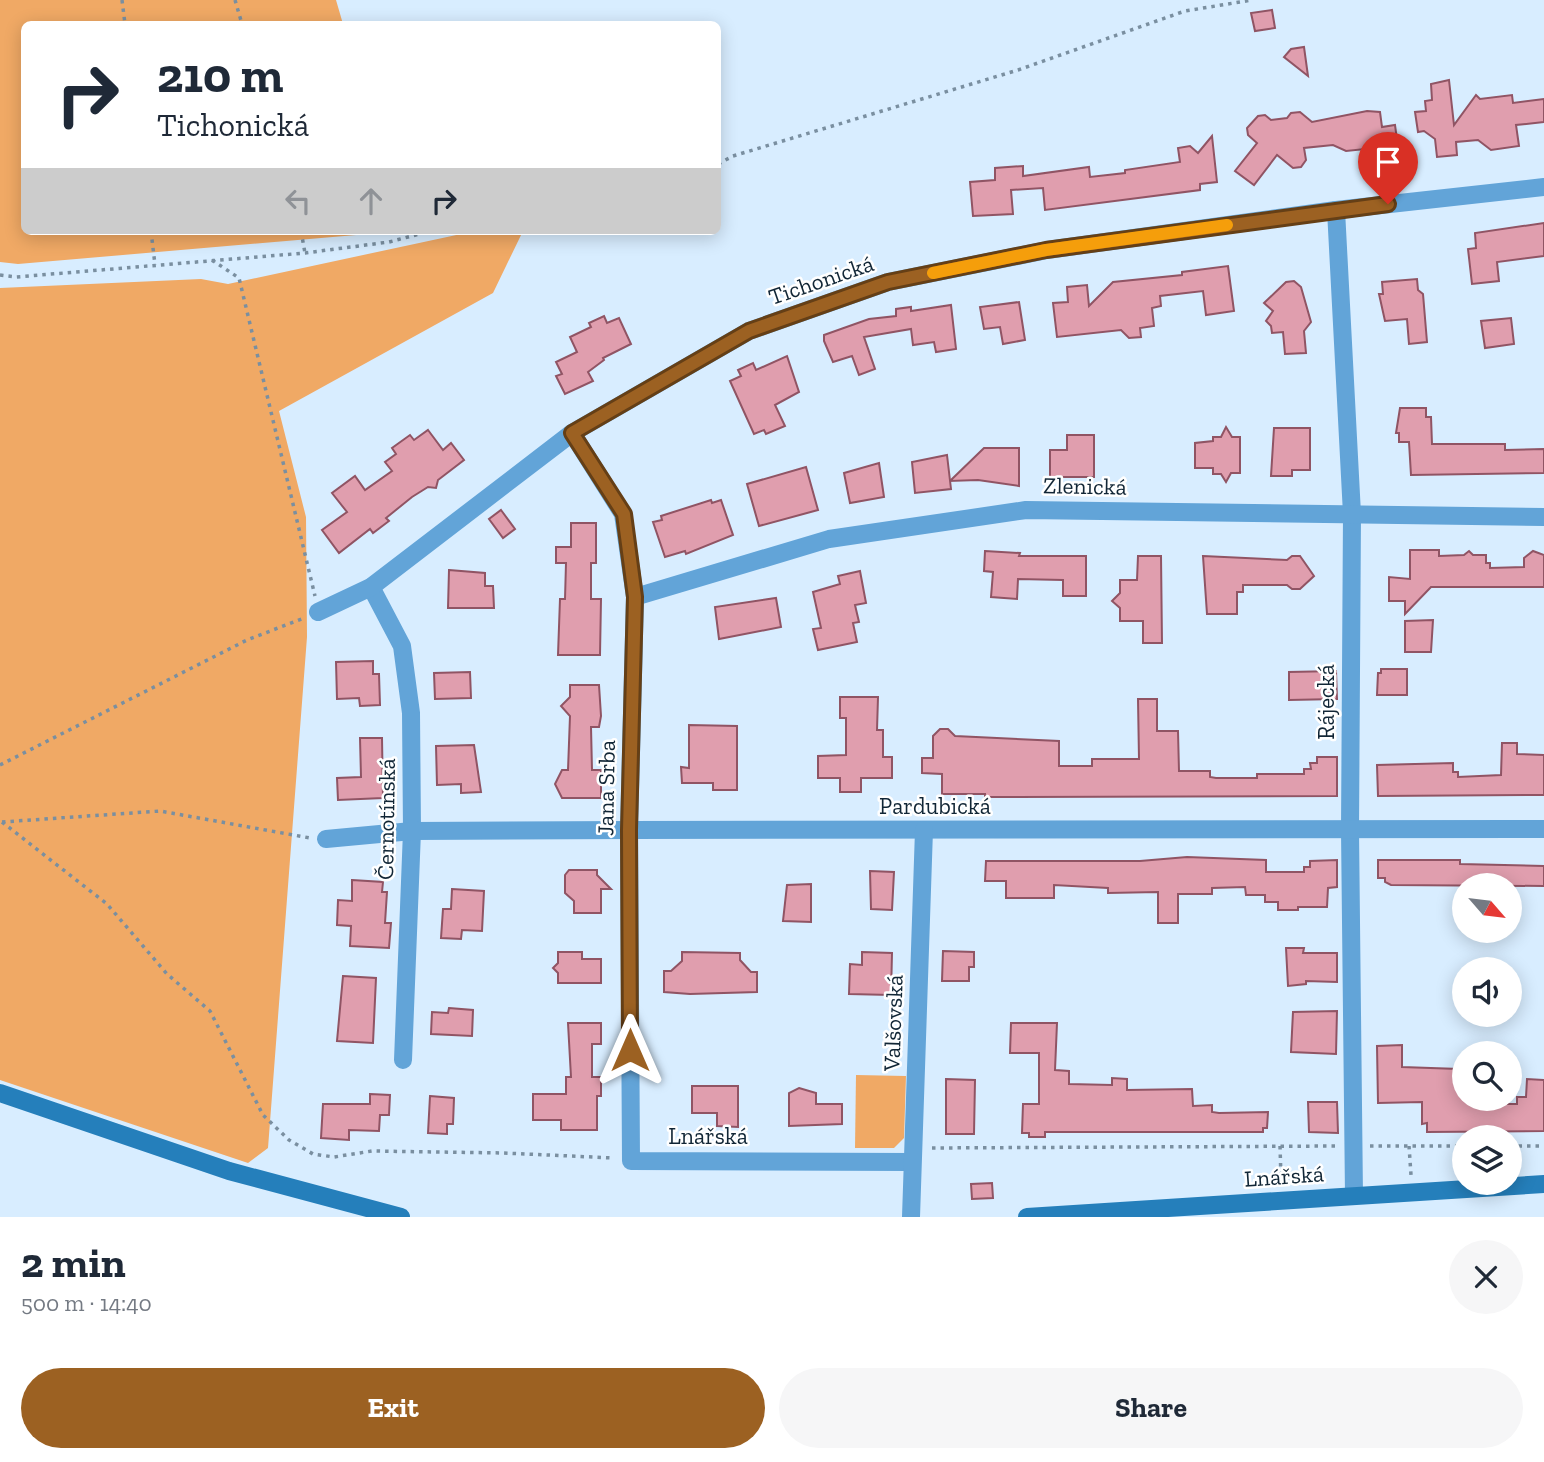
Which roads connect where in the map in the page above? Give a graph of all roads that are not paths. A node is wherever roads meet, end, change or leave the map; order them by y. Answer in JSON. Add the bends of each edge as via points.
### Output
{"nodes":[{"id":1,"x":1544,"y":187,"type":"edge"},
{"id":2,"x":1336,"y":210,"type":"junction"},
{"id":3,"x":572,"y":433,"type":"junction"},
{"id":4,"x":1352,"y":514,"type":"junction"},
{"id":5,"x":1544,"y":517,"type":"edge"},
{"id":6,"x":371,"y":587,"type":"junction"},
{"id":7,"x":635,"y":597,"type":"junction"},
{"id":8,"x":318,"y":612,"type":"road end"},
{"id":9,"x":1544,"y":829,"type":"edge"},
{"id":10,"x":629,"y":830,"type":"junction"},
{"id":11,"x":924,"y":830,"type":"junction"},
{"id":12,"x":1350,"y":830,"type":"junction"},
{"id":13,"x":412,"y":831,"type":"junction"},
{"id":14,"x":326,"y":839,"type":"road end"},
{"id":15,"x":403,"y":1060,"type":"dead end"},
{"id":16,"x":0,"y":1093,"type":"edge"},
{"id":17,"x":912,"y":1155,"type":"junction"},
{"id":18,"x":631,"y":1161,"type":"joint"},
{"id":19,"x":1544,"y":1184,"type":"edge"},
{"id":20,"x":1354,"y":1195,"type":"junction"},
{"id":21,"x":401,"y":1217,"type":"edge"},
{"id":22,"x":911,"y":1217,"type":"edge"},
{"id":23,"x":1027,"y":1217,"type":"edge"}],
"edges":[{"from":1,"to":2,"type":"street","name":"Tichonická"},
{"from":2,"to":3,"type":"street","name":"Tichonická","via":[[1046,250],[888,282],[749,331]]},
{"from":2,"to":4,"type":"street","name":"Rájecká"},
{"from":3,"to":6,"type":"street","name":"Tichonická"},
{"from":3,"to":7,"type":"street","name":"Jana Srba","via":[[624,514]]},
{"from":4,"to":5,"type":"street","name":"Zlenická"},
{"from":4,"to":7,"type":"street","name":"Zlenická","via":[[1027,510],[829,539]]},
{"from":4,"to":12,"type":"street","name":"Rájecká"},
{"from":6,"to":8,"type":"street","name":"Tichonická"},
{"from":6,"to":13,"type":"street","name":"Černotínská","via":[[402,646],[411,713]]},
{"from":7,"to":10,"type":"street","name":"Jana Srba"},
{"from":9,"to":12,"type":"street","name":"Pardubická"},
{"from":10,"to":11,"type":"street","name":"Pardubická"},
{"from":10,"to":13,"type":"street","name":"Pardubická"},
{"from":10,"to":18,"type":"street","name":"Jana Srba"},
{"from":11,"to":12,"type":"street","name":"Pardubická"},
{"from":11,"to":17,"type":"street","name":"Valšovská"},
{"from":12,"to":20,"type":"street","name":"Rájecká"},
{"from":13,"to":14,"type":"street","name":"Pardubická"},
{"from":13,"to":15,"type":"street","name":"Černotínská"},
{"from":16,"to":21,"type":"street","via":[[229,1171]]},
{"from":17,"to":18,"type":"street","name":"Lnářská"},
{"from":17,"to":22,"type":"street","name":"Valšovská"},
{"from":19,"to":20,"type":"street","name":"Lnářská"},
{"from":20,"to":23,"type":"street","name":"Lnářská"}]}
